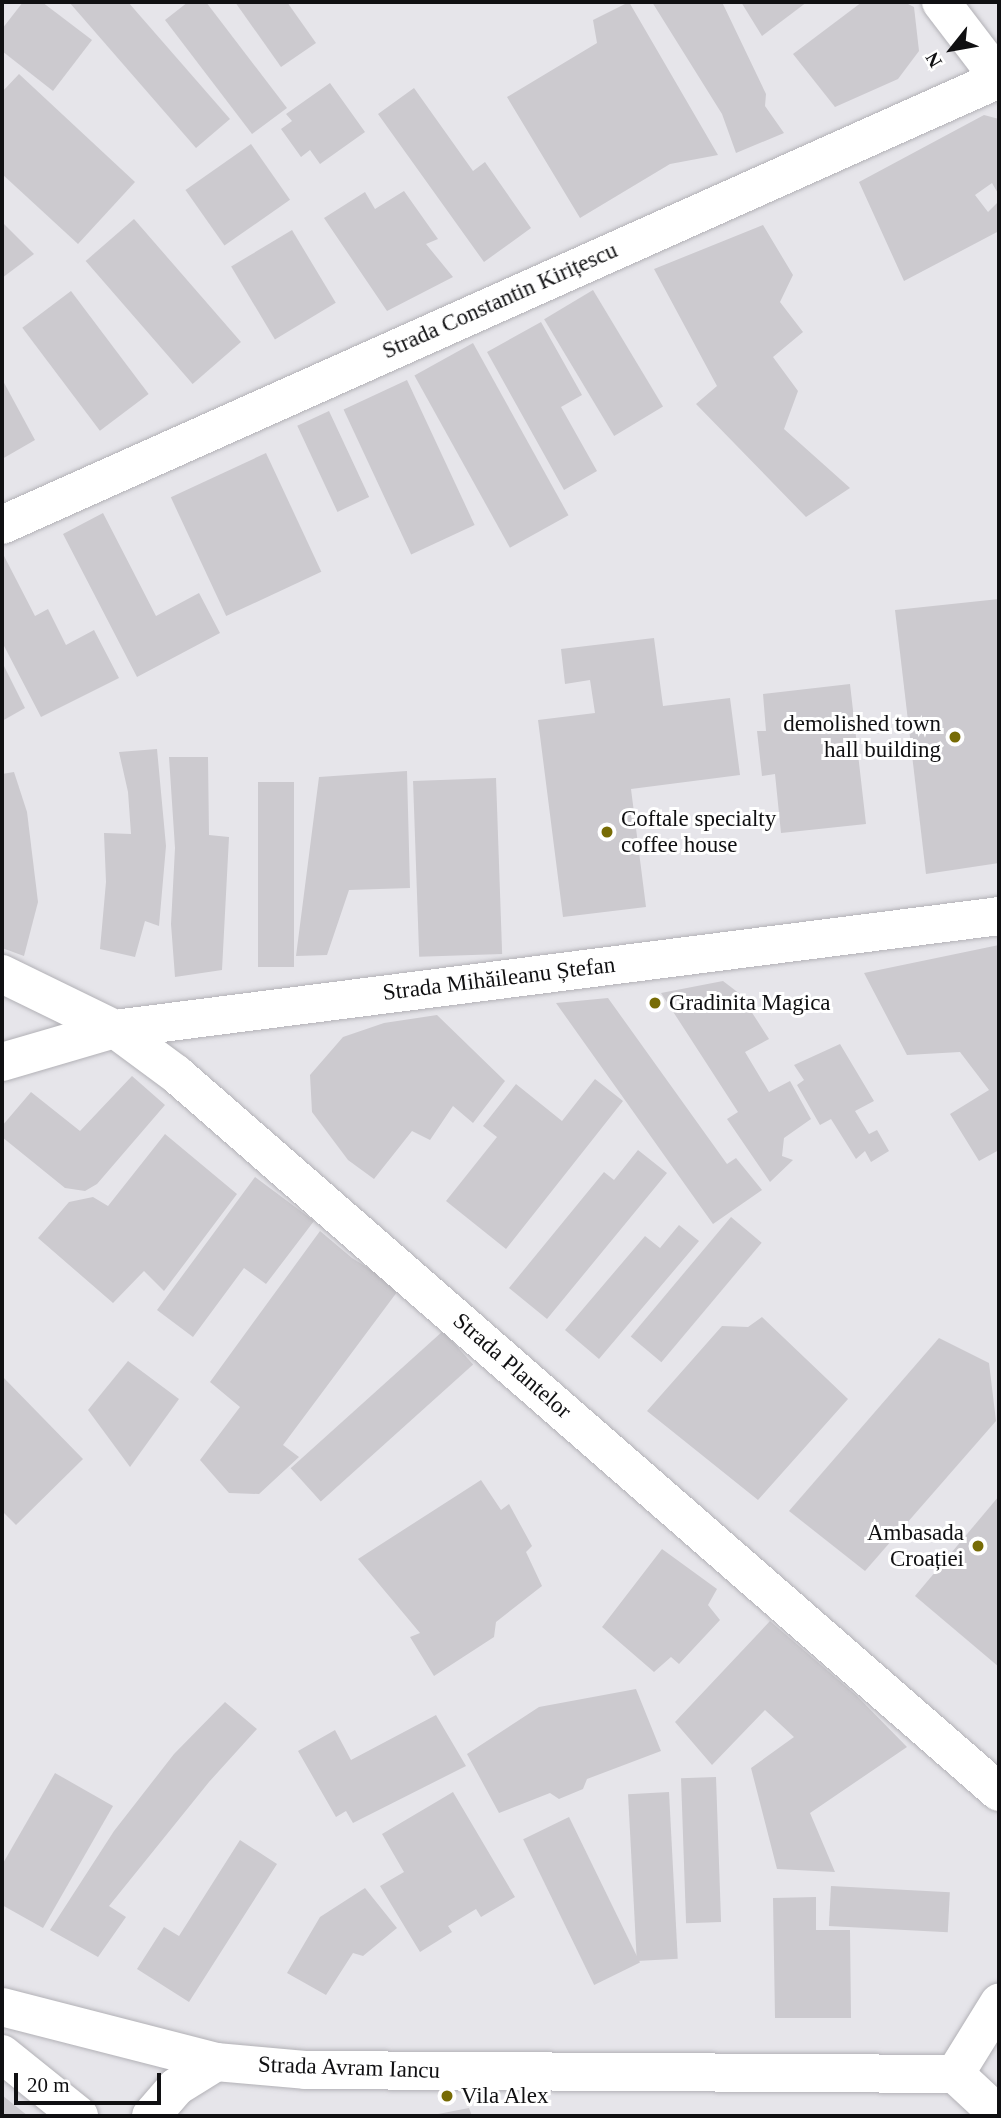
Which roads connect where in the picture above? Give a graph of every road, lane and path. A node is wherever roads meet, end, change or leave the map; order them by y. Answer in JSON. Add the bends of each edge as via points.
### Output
{"nodes":[{"id":1,"x":941,"y":2,"type":"edge"},
{"id":2,"x":999,"y":79,"type":"edge"},
{"id":3,"x":2,"y":525,"type":"edge"},
{"id":4,"x":999,"y":916,"type":"edge"},
{"id":5,"x":2,"y":974,"type":"edge"},
{"id":6,"x":115,"y":1029,"type":"junction"},
{"id":7,"x":2,"y":1062,"type":"edge"},
{"id":8,"x":999,"y":1792,"type":"edge"},
{"id":9,"x":999,"y":2003,"type":"edge"},
{"id":10,"x":2,"y":2007,"type":"edge"},
{"id":11,"x":2,"y":2054,"type":"edge"},
{"id":12,"x":216,"y":2062,"type":"junction"},
{"id":13,"x":955,"y":2074,"type":"junction"},
{"id":14,"x":999,"y":2115,"type":"edge"},
{"id":15,"x":79,"y":2116,"type":"edge"},
{"id":16,"x":151,"y":2116,"type":"edge"}],
"edges":[{"from":1,"to":2,"type":"street"},
{"from":2,"to":3,"type":"street","name":"Strada Constantin Kirițescu"},
{"from":4,"to":6,"type":"street","name":"Strada Mihăileanu Ștefan"},
{"from":5,"to":6,"type":"street","name":"Strada Plantelor"},
{"from":6,"to":7,"type":"street","name":"Strada Mihăileanu Ștefan"},
{"from":6,"to":8,"type":"street","name":"Strada Plantelor","via":[[256,1141]]},
{"from":9,"to":13,"type":"street"},
{"from":10,"to":12,"type":"street","name":"Strada Avram Iancu"},
{"from":11,"to":15,"type":"street"},
{"from":12,"to":13,"type":"street","name":"Strada Avram Iancu","via":[[305,2070]]},
{"from":12,"to":16,"type":"street","via":[[176,2087]]},
{"from":13,"to":14,"type":"street"}]}
